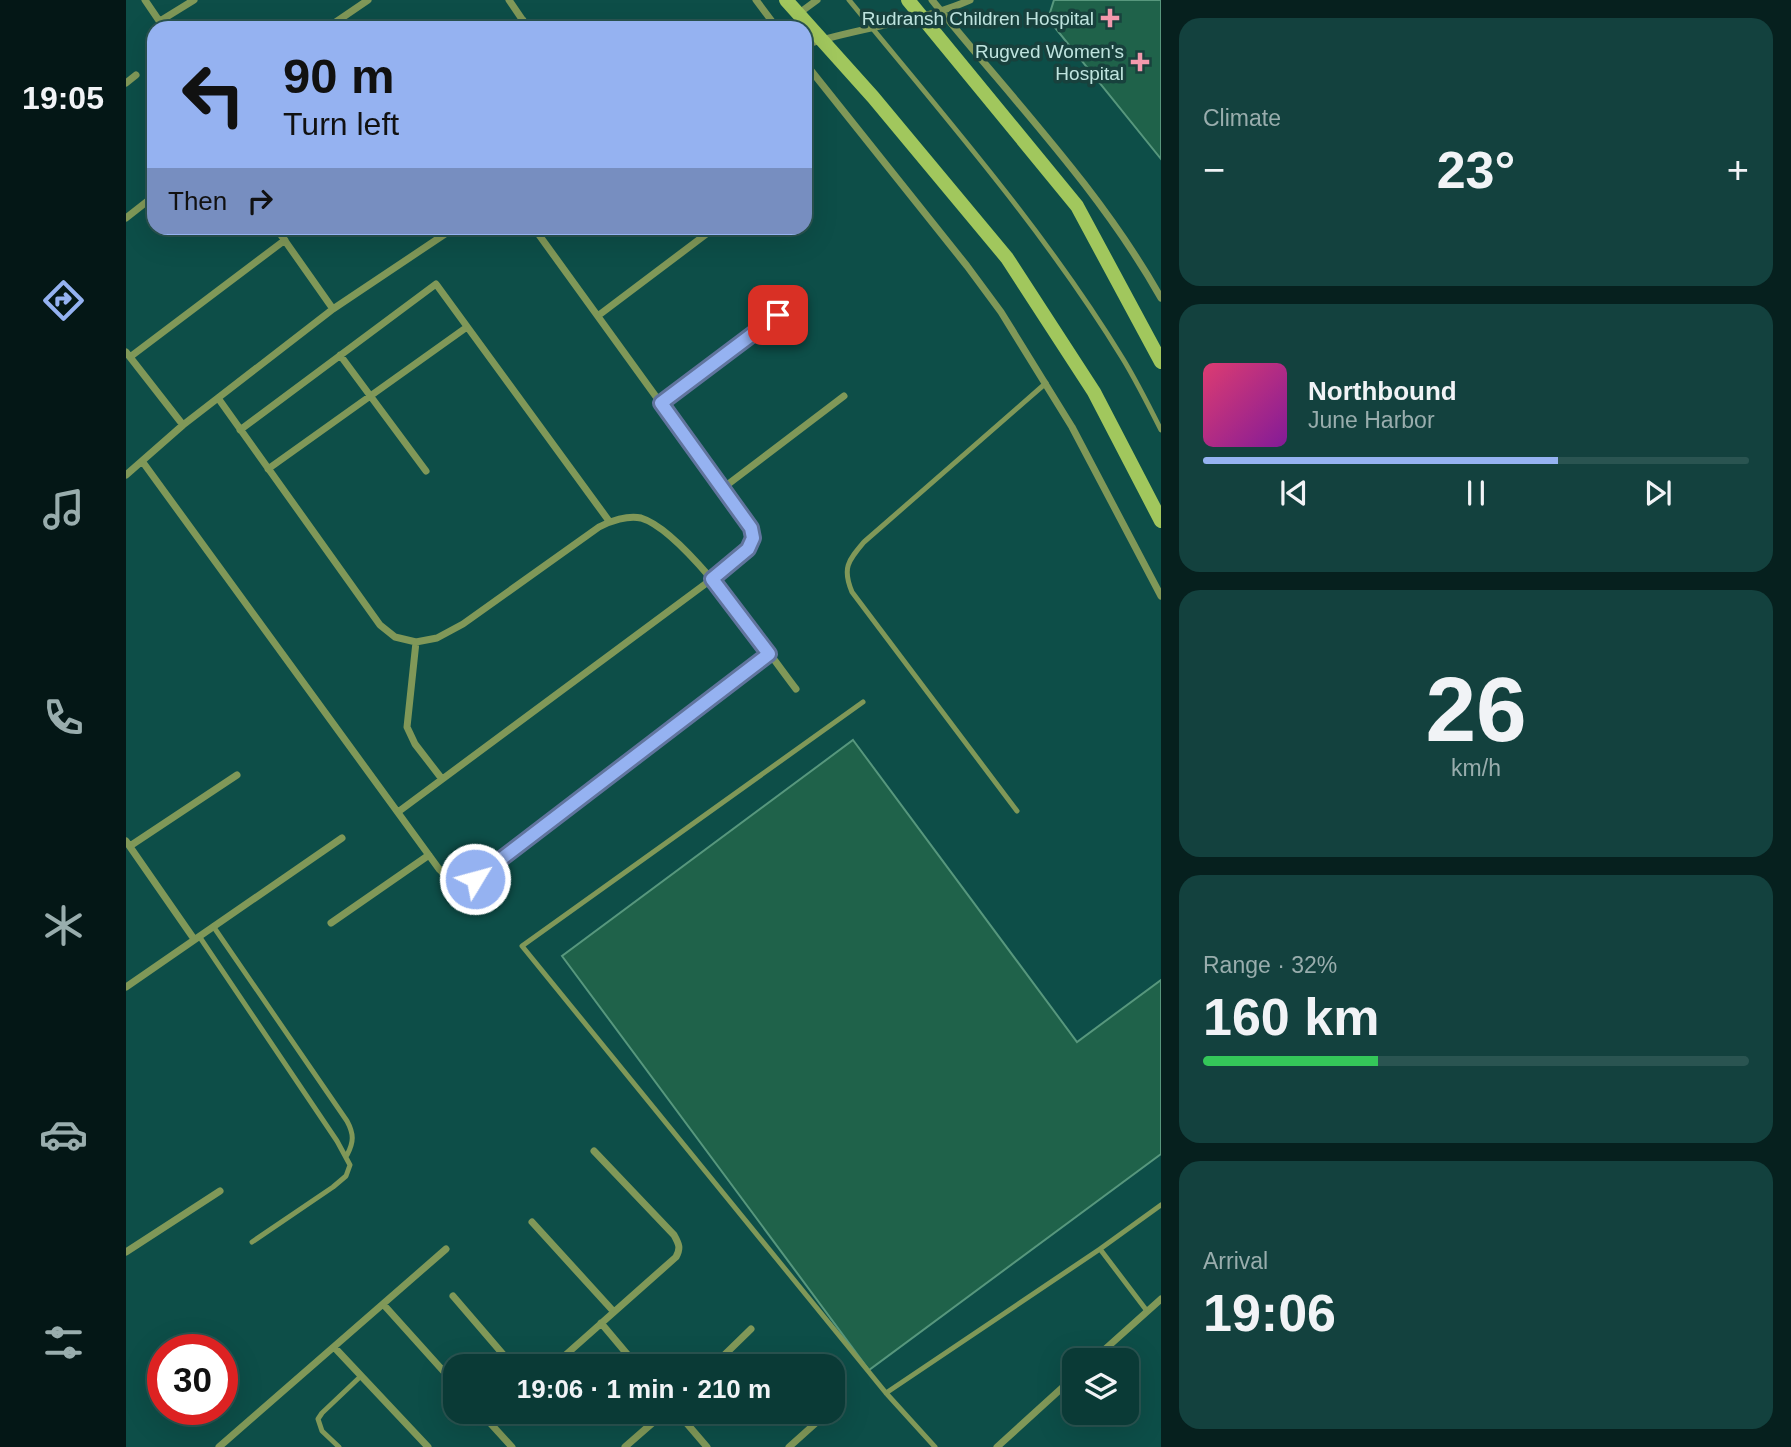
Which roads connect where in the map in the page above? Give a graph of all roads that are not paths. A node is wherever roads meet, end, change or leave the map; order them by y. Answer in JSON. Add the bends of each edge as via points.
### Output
{"nodes":[{"id":1,"x":145,"y":0,"type":"edge"},
{"id":2,"x":194,"y":0,"type":"edge"},
{"id":3,"x":368,"y":0,"type":"edge"},
{"id":4,"x":509,"y":0,"type":"edge"},
{"id":5,"x":756,"y":0,"type":"edge"},
{"id":6,"x":786,"y":0,"type":"edge"},
{"id":7,"x":817,"y":0,"type":"edge"},
{"id":8,"x":849,"y":0,"type":"edge"},
{"id":9,"x":908,"y":0,"type":"edge"},
{"id":10,"x":932,"y":0,"type":"edge"},
{"id":11,"x":970,"y":0,"type":"edge"},
{"id":12,"x":942,"y":12,"type":"junction"},
{"id":13,"x":797,"y":15,"type":"junction"},
{"id":14,"x":921,"y":15,"type":"junction"},
{"id":15,"x":523,"y":20,"type":"edge"},
{"id":16,"x":159,"y":21,"type":"edge"},
{"id":17,"x":167,"y":21,"type":"edge"},
{"id":18,"x":337,"y":21,"type":"edge"},
{"id":19,"x":772,"y":21,"type":"edge"},
{"id":20,"x":803,"y":21,"type":"edge"},
{"id":21,"x":871,"y":27,"type":"junction"},
{"id":22,"x":812,"y":31,"type":"edge"},
{"id":23,"x":820,"y":40,"type":"junction"},
{"id":24,"x":812,"y":43,"type":"edge"},
{"id":25,"x":812,"y":72,"type":"edge"},
{"id":26,"x":136,"y":75,"type":"dead end"},
{"id":27,"x":126,"y":83,"type":"edge"},
{"id":28,"x":147,"y":202,"type":"edge"},
{"id":29,"x":126,"y":218,"type":"edge"},
{"id":30,"x":281,"y":235,"type":"edge"},
{"id":31,"x":444,"y":235,"type":"edge"},
{"id":32,"x":539,"y":235,"type":"edge"},
{"id":33,"x":705,"y":235,"type":"edge"},
{"id":34,"x":285,"y":240,"type":"junction"},
{"id":35,"x":1161,"y":298,"type":"edge"},
{"id":36,"x":334,"y":309,"type":"junction"},
{"id":37,"x":599,"y":315,"type":"junction"},
{"id":38,"x":778,"y":315,"type":"dead end"},
{"id":39,"x":467,"y":327,"type":"junction"},
{"id":40,"x":128,"y":354,"type":"edge"},
{"id":41,"x":340,"y":355,"type":"junction"},
{"id":42,"x":1161,"y":362,"type":"edge"},
{"id":43,"x":1046,"y":383,"type":"junction"},
{"id":44,"x":371,"y":395,"type":"junction"},
{"id":45,"x":844,"y":396,"type":"dead end"},
{"id":46,"x":218,"y":398,"type":"junction"},
{"id":47,"x":661,"y":403,"type":"junction"},
{"id":48,"x":183,"y":425,"type":"junction"},
{"id":49,"x":240,"y":430,"type":"junction"},
{"id":50,"x":1161,"y":430,"type":"edge"},
{"id":51,"x":142,"y":461,"type":"junction"},
{"id":52,"x":268,"y":469,"type":"junction"},
{"id":53,"x":426,"y":471,"type":"dead end"},
{"id":54,"x":126,"y":475,"type":"edge"},
{"id":55,"x":723,"y":488,"type":"junction"},
{"id":56,"x":609,"y":521,"type":"junction"},
{"id":57,"x":1161,"y":521,"type":"edge"},
{"id":58,"x":712,"y":579,"type":"junction"},
{"id":59,"x":1161,"y":596,"type":"edge"},
{"id":60,"x":415,"y":642,"type":"junction"},
{"id":61,"x":769,"y":654,"type":"junction"},
{"id":62,"x":796,"y":690,"type":"dead end"},
{"id":63,"x":863,"y":702,"type":"dead end"},
{"id":64,"x":237,"y":775,"type":"dead end"},
{"id":65,"x":442,"y":779,"type":"junction"},
{"id":66,"x":1017,"y":811,"type":"dead end"},
{"id":67,"x":398,"y":812,"type":"junction"},
{"id":68,"x":342,"y":838,"type":"dead end"},
{"id":69,"x":128,"y":843,"type":"edge"},
{"id":70,"x":429,"y":855,"type":"junction"},
{"id":71,"x":331,"y":923,"type":"dead end"},
{"id":72,"x":213,"y":926,"type":"junction"},
{"id":73,"x":197,"y":938,"type":"junction"},
{"id":74,"x":126,"y":987,"type":"edge"},
{"id":75,"x":594,"y":1151,"type":"dead end"},
{"id":76,"x":346,"y":1155,"type":"junction"},
{"id":77,"x":220,"y":1191,"type":"dead end"},
{"id":78,"x":1161,"y":1205,"type":"edge"},
{"id":79,"x":532,"y":1222,"type":"dead end"},
{"id":80,"x":252,"y":1242,"type":"dead end"},
{"id":81,"x":446,"y":1249,"type":"dead end"},
{"id":82,"x":1100,"y":1249,"type":"junction"},
{"id":83,"x":126,"y":1252,"type":"edge"},
{"id":84,"x":453,"y":1296,"type":"dead end"},
{"id":85,"x":1161,"y":1298,"type":"edge"},
{"id":86,"x":383,"y":1304,"type":"junction"},
{"id":87,"x":1147,"y":1311,"type":"junction"},
{"id":88,"x":614,"y":1312,"type":"junction"},
{"id":89,"x":601,"y":1324,"type":"junction"},
{"id":90,"x":751,"y":1329,"type":"dead end"},
{"id":91,"x":334,"y":1347,"type":"junction"},
{"id":92,"x":1106,"y":1348,"type":"edge"},
{"id":93,"x":503,"y":1354,"type":"edge"},
{"id":94,"x":567,"y":1354,"type":"edge"},
{"id":95,"x":627,"y":1354,"type":"edge"},
{"id":96,"x":725,"y":1354,"type":"edge"},
{"id":97,"x":443,"y":1371,"type":"edge"},
{"id":98,"x":361,"y":1376,"type":"junction"},
{"id":99,"x":1062,"y":1388,"type":"edge"},
{"id":100,"x":886,"y":1393,"type":"junction"},
{"id":101,"x":491,"y":1424,"type":"edge"},
{"id":102,"x":651,"y":1424,"type":"edge"},
{"id":103,"x":687,"y":1424,"type":"edge"},
{"id":104,"x":815,"y":1424,"type":"edge"},
{"id":105,"x":219,"y":1447,"type":"edge"},
{"id":106,"x":339,"y":1447,"type":"edge"},
{"id":107,"x":428,"y":1447,"type":"edge"},
{"id":108,"x":512,"y":1447,"type":"edge"},
{"id":109,"x":625,"y":1447,"type":"edge"},
{"id":110,"x":707,"y":1447,"type":"edge"},
{"id":111,"x":789,"y":1447,"type":"edge"},
{"id":112,"x":935,"y":1447,"type":"edge"},
{"id":113,"x":997,"y":1447,"type":"edge"}],
"edges":[{"from":1,"to":16,"type":"street"},
{"from":2,"to":17,"type":"street"},
{"from":3,"to":18,"type":"street"},
{"from":4,"to":15,"type":"street"},
{"from":5,"to":19,"type":"street"},
{"from":6,"to":13,"type":"main road"},
{"from":7,"to":13,"type":"street"},
{"from":8,"to":21,"type":"lane"},
{"from":9,"to":14,"type":"main road"},
{"from":10,"to":12,"type":"street"},
{"from":11,"to":12,"type":"street"},
{"from":12,"to":14,"type":"street"},
{"from":12,"to":35,"type":"street","via":[[1095,196]]},
{"from":13,"to":20,"type":"main road"},
{"from":14,"to":21,"type":"street"},
{"from":14,"to":42,"type":"main road","via":[[1077,206]]},
{"from":21,"to":23,"type":"street"},
{"from":21,"to":50,"type":"lane","via":[[1055,257],[1124,360]]},
{"from":22,"to":23,"type":"main road"},
{"from":23,"to":24,"type":"street"},
{"from":23,"to":57,"type":"main road","via":[[1007,258],[1094,392]]},
{"from":25,"to":43,"type":"street","via":[[967,266]]},
{"from":26,"to":27,"type":"street"},
{"from":28,"to":29,"type":"street"},
{"from":30,"to":34,"type":"street"},
{"from":31,"to":36,"type":"street"},
{"from":32,"to":37,"type":"street"},
{"from":33,"to":37,"type":"street"},
{"from":34,"to":36,"type":"street"},
{"from":34,"to":40,"type":"street"},
{"from":36,"to":46,"type":"street"},
{"from":37,"to":47,"type":"street"},
{"from":38,"to":47,"type":"street"},
{"from":39,"to":41,"type":"street","via":[[436,284]]},
{"from":39,"to":44,"type":"street"},
{"from":39,"to":56,"type":"street"},
{"from":40,"to":48,"type":"street"},
{"from":41,"to":44,"type":"street"},
{"from":41,"to":49,"type":"street"},
{"from":43,"to":59,"type":"street"},
{"from":43,"to":66,"type":"lane","via":[[864,542],[849,560],[845,577]]},
{"from":44,"to":52,"type":"street"},
{"from":44,"to":53,"type":"street"},
{"from":45,"to":55,"type":"street"},
{"from":46,"to":48,"type":"street"},
{"from":46,"to":49,"type":"street"},
{"from":47,"to":55,"type":"street"},
{"from":48,"to":51,"type":"street"},
{"from":49,"to":52,"type":"street"},
{"from":51,"to":54,"type":"street"},
{"from":51,"to":67,"type":"street"},
{"from":52,"to":60,"type":"street","via":[[380,625],[395,637]]},
{"from":55,"to":58,"type":"street","via":[[753,538],[748,549]]},
{"from":56,"to":58,"type":"street","via":[[639,517],[657,526]]},
{"from":56,"to":60,"type":"street","via":[[463,624],[437,638]]},
{"from":58,"to":61,"type":"street"},
{"from":58,"to":65,"type":"street"},
{"from":60,"to":65,"type":"street","via":[[407,727]]},
{"from":61,"to":62,"type":"street"},
{"from":61,"to":70,"type":"street","via":[[475,879],[463,884],[451,881]]},
{"from":63,"to":100,"type":"lane","via":[[522,946]]},
{"from":64,"to":69,"type":"street"},
{"from":65,"to":67,"type":"street"},
{"from":67,"to":70,"type":"street"},
{"from":68,"to":72,"type":"street"},
{"from":69,"to":73,"type":"street"},
{"from":70,"to":71,"type":"street"},
{"from":72,"to":73,"type":"street"},
{"from":72,"to":76,"type":"lane","via":[[347,1121],[353,1144]]},
{"from":73,"to":74,"type":"street"},
{"from":73,"to":76,"type":"lane"},
{"from":75,"to":88,"type":"street","via":[[674,1235],[680,1251]]},
{"from":76,"to":80,"type":"lane","via":[[350,1164],[346,1176]]},
{"from":77,"to":83,"type":"street"},
{"from":78,"to":82,"type":"lane"},
{"from":79,"to":88,"type":"street"},
{"from":81,"to":86,"type":"street"},
{"from":82,"to":87,"type":"lane"},
{"from":82,"to":100,"type":"lane"},
{"from":84,"to":93,"type":"street"},
{"from":85,"to":87,"type":"street"},
{"from":86,"to":91,"type":"street"},
{"from":86,"to":97,"type":"street"},
{"from":87,"to":92,"type":"street"},
{"from":88,"to":89,"type":"street"},
{"from":89,"to":94,"type":"street"},
{"from":89,"to":95,"type":"street"},
{"from":90,"to":96,"type":"street"},
{"from":91,"to":98,"type":"street"},
{"from":91,"to":105,"type":"street"},
{"from":98,"to":106,"type":"lane","via":[[318,1419],[322,1431]]},
{"from":98,"to":107,"type":"street"},
{"from":99,"to":113,"type":"street"},
{"from":100,"to":112,"type":"lane"},
{"from":101,"to":108,"type":"street"},
{"from":102,"to":109,"type":"street"},
{"from":103,"to":110,"type":"street"},
{"from":104,"to":111,"type":"street"}]}
